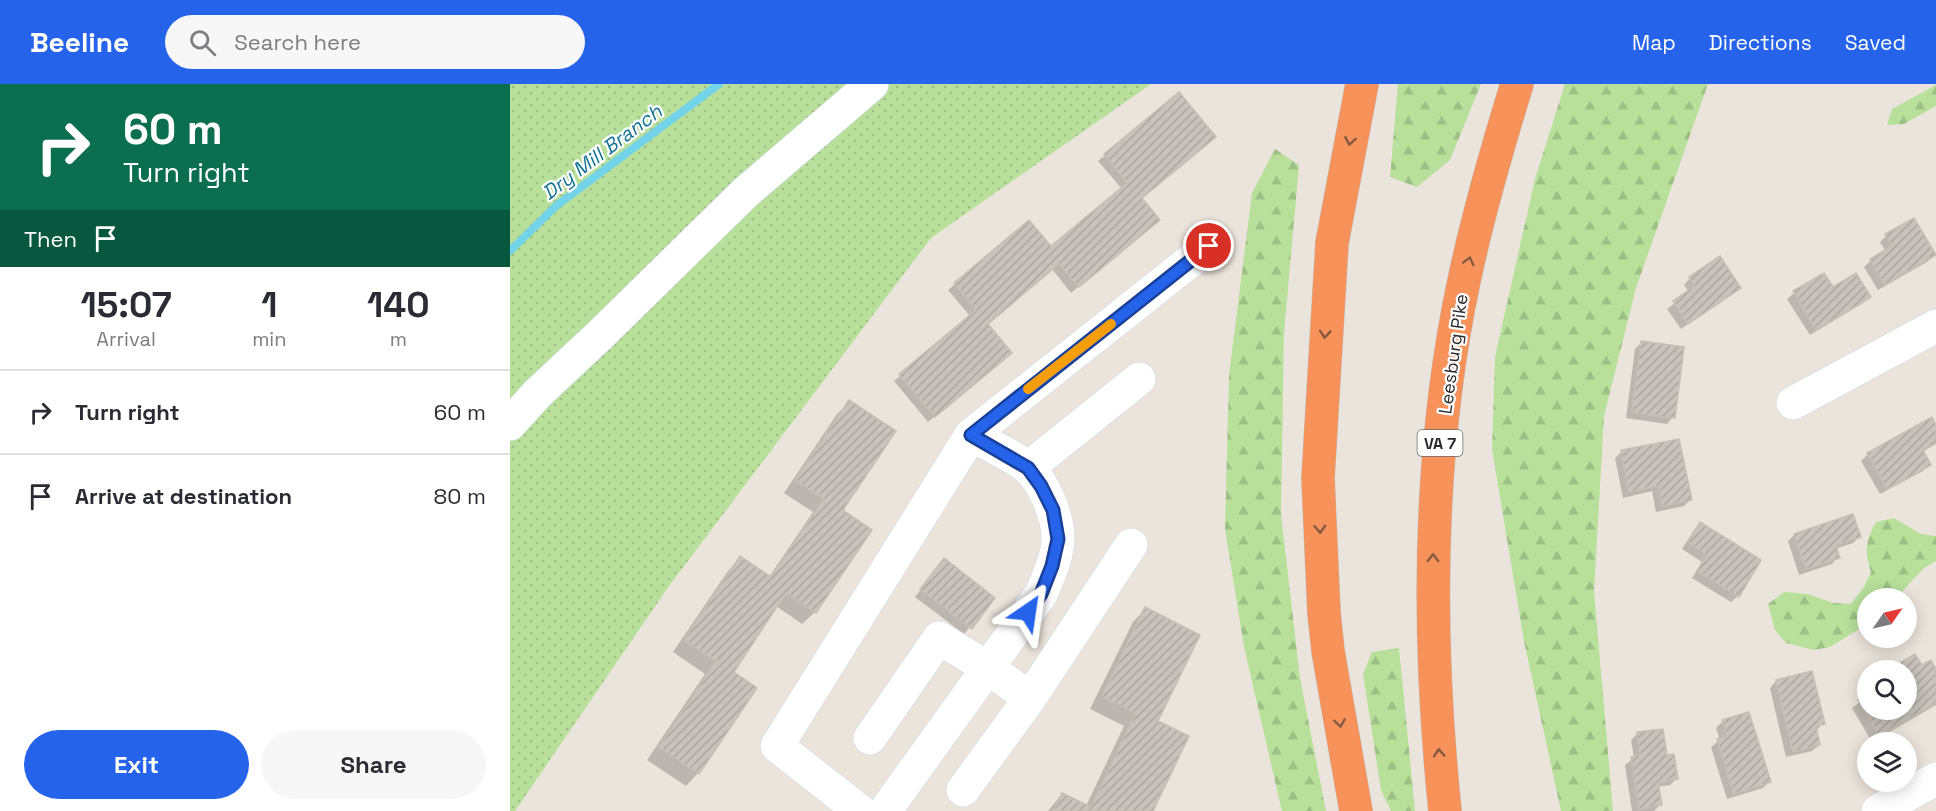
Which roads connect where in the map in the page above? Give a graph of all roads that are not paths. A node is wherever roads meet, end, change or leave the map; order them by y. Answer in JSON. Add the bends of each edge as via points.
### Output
{"nodes":[{"id":1,"x":872,"y":84,"type":"edge"},
{"id":2,"x":1362,"y":84,"type":"edge"},
{"id":3,"x":1517,"y":84,"type":"edge"},
{"id":4,"x":1209,"y":246,"type":"dead end"},
{"id":5,"x":1936,"y":326,"type":"edge"},
{"id":6,"x":1139,"y":379,"type":"dead end"},
{"id":7,"x":1793,"y":403,"type":"dead end"},
{"id":8,"x":510,"y":424,"type":"edge"},
{"id":9,"x":971,"y":435,"type":"junction"},
{"id":10,"x":1028,"y":468,"type":"junction"},
{"id":11,"x":1131,"y":545,"type":"dead end"},
{"id":12,"x":988,"y":668,"type":"junction"},
{"id":13,"x":1030,"y":698,"type":"junction"},
{"id":14,"x":870,"y":738,"type":"dead end"},
{"id":15,"x":1936,"y":779,"type":"edge"},
{"id":16,"x":963,"y":790,"type":"dead end"},
{"id":17,"x":860,"y":811,"type":"edge"},
{"id":18,"x":885,"y":811,"type":"edge"},
{"id":19,"x":1356,"y":811,"type":"edge"},
{"id":20,"x":1445,"y":811,"type":"edge"},
{"id":21,"x":1878,"y":811,"type":"edge"}],
"edges":[{"from":1,"to":8,"type":"street","via":[[746,192]]},
{"from":2,"to":19,"type":"highway","one_way":true,"via":[[1332,243],[1318,478],[1324,613]]},
{"from":20,"to":3,"type":"highway","name":"Leesburg Pike","number":"VA 7","one_way":true,"via":[[1434,677],[1433,552],[1440,440],[1463,282]]},
{"from":4,"to":9,"type":"street"},
{"from":5,"to":7,"type":"street"},
{"from":6,"to":10,"type":"street"},
{"from":9,"to":10,"type":"street"},
{"from":9,"to":17,"type":"street","via":[[777,746]]},
{"from":10,"to":12,"type":"street","via":[[1053,510],[1058,539],[1041,594]]},
{"from":11,"to":13,"type":"street"},
{"from":12,"to":13,"type":"street"},
{"from":12,"to":14,"type":"street","via":[[939,638]]},
{"from":12,"to":18,"type":"street"},
{"from":13,"to":16,"type":"street"},
{"from":15,"to":21,"type":"street"}]}
